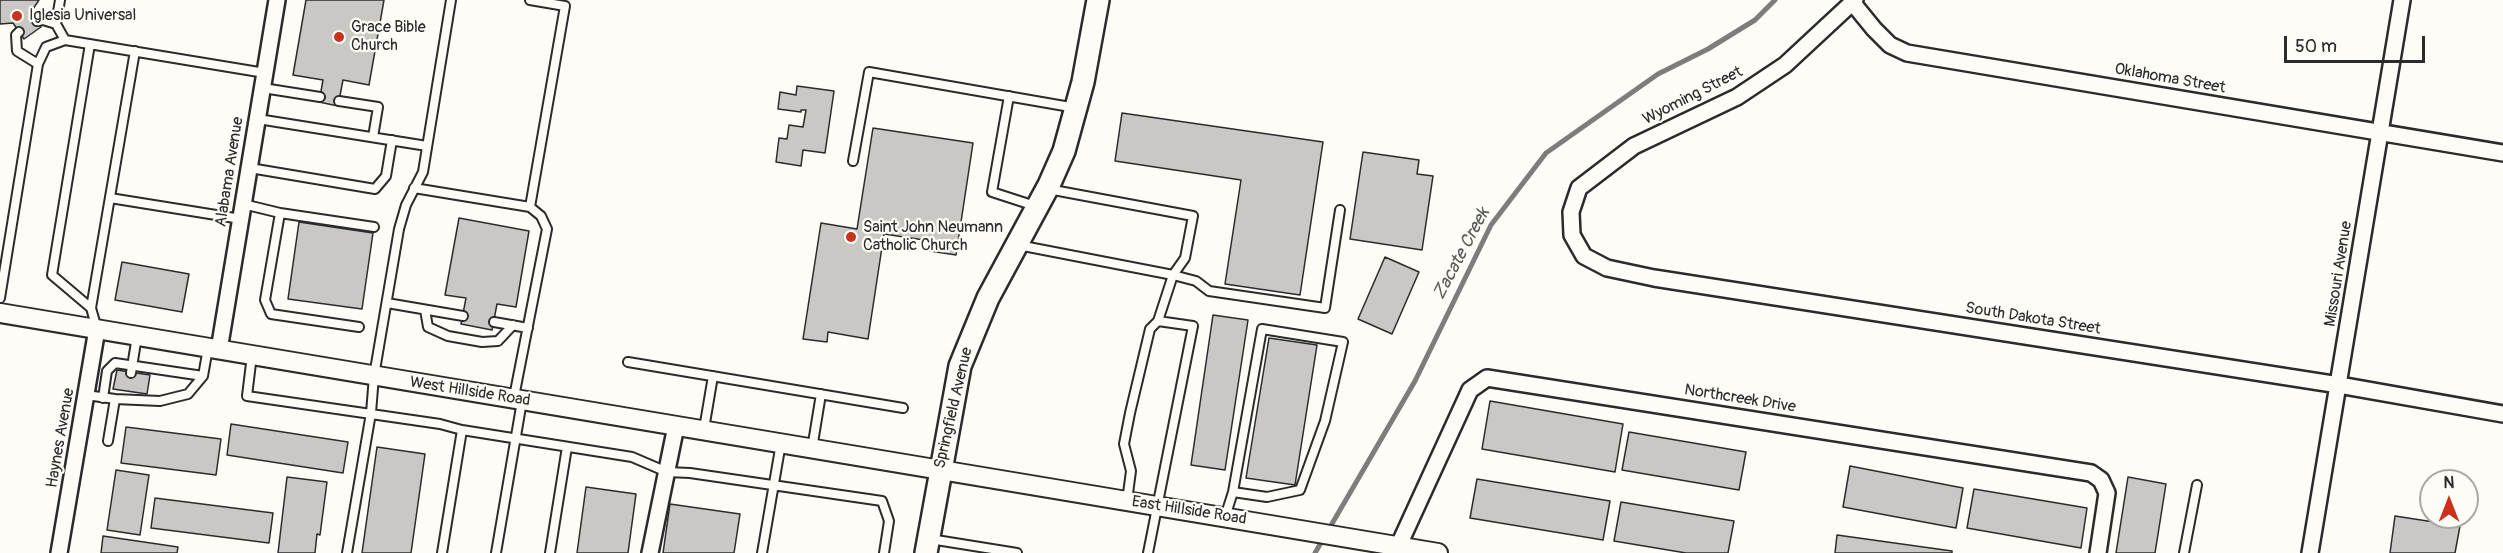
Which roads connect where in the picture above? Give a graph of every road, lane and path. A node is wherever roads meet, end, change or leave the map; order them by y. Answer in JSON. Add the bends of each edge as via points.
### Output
{"nodes":[{"id":1,"x":60,"y":0,"type":"edge"},
{"id":2,"x":277,"y":0,"type":"edge"},
{"id":3,"x":451,"y":0,"type":"edge"},
{"id":4,"x":530,"y":0,"type":"edge"},
{"id":5,"x":1098,"y":0,"type":"edge"},
{"id":6,"x":2402,"y":0,"type":"edge"},
{"id":7,"x":1853,"y":1,"type":"edge"},
{"id":8,"x":37,"y":21,"type":"dead end"},
{"id":9,"x":56,"y":24,"type":"junction"},
{"id":10,"x":19,"y":32,"type":"dead end"},
{"id":11,"x":65,"y":40,"type":"junction"},
{"id":12,"x":90,"y":44,"type":"junction"},
{"id":13,"x":135,"y":51,"type":"junction"},
{"id":14,"x":38,"y":63,"type":"junction"},
{"id":15,"x":264,"y":80,"type":"junction"},
{"id":16,"x":1010,"y":96,"type":"junction"},
{"id":17,"x":320,"y":98,"type":"dead end"},
{"id":18,"x":339,"y":101,"type":"dead end"},
{"id":19,"x":1077,"y":108,"type":"junction"},
{"id":20,"x":258,"y":119,"type":"junction"},
{"id":21,"x":2380,"y":133,"type":"junction"},
{"id":22,"x":373,"y":137,"type":"junction"},
{"id":23,"x":392,"y":141,"type":"junction"},
{"id":24,"x":427,"y":146,"type":"junction"},
{"id":25,"x":2503,"y":153,"type":"edge"},
{"id":26,"x":853,"y":161,"type":"dead end"},
{"id":27,"x":250,"y":168,"type":"junction"},
{"id":28,"x":414,"y":188,"type":"junction"},
{"id":29,"x":110,"y":198,"type":"junction"},
{"id":30,"x":1042,"y":198,"type":"junction"},
{"id":31,"x":530,"y":207,"type":"junction"},
{"id":32,"x":1340,"y":210,"type":"dead end"},
{"id":33,"x":242,"y":212,"type":"junction"},
{"id":34,"x":280,"y":213,"type":"junction"},
{"id":35,"x":374,"y":227,"type":"dead end"},
{"id":36,"x":1572,"y":235,"type":"joint"},
{"id":37,"x":1016,"y":244,"type":"junction"},
{"id":38,"x":1173,"y":275,"type":"junction"},
{"id":39,"x":0,"y":298,"type":"edge"},
{"id":40,"x":387,"y":303,"type":"junction"},
{"id":41,"x":91,"y":308,"type":"junction"},
{"id":42,"x":424,"y":310,"type":"junction"},
{"id":43,"x":0,"y":313,"type":"edge"},
{"id":44,"x":463,"y":316,"type":"dead end"},
{"id":45,"x":1158,"y":321,"type":"junction"},
{"id":46,"x":494,"y":322,"type":"dead end"},
{"id":47,"x":513,"y":325,"type":"junction"},
{"id":48,"x":359,"y":327,"type":"dead end"},
{"id":49,"x":528,"y":328,"type":"junction"},
{"id":50,"x":97,"y":329,"type":"junction"},
{"id":51,"x":137,"y":336,"type":"junction"},
{"id":52,"x":214,"y":349,"type":"junction"},
{"id":53,"x":252,"y":355,"type":"junction"},
{"id":54,"x":628,"y":362,"type":"dead end"},
{"id":55,"x":131,"y":369,"type":"junction"},
{"id":56,"x":203,"y":376,"type":"junction"},
{"id":57,"x":374,"y":376,"type":"junction"},
{"id":58,"x":713,"y":376,"type":"junction"},
{"id":59,"x":2338,"y":385,"type":"junction"},
{"id":60,"x":128,"y":391,"type":"dead end"},
{"id":61,"x":821,"y":394,"type":"junction"},
{"id":62,"x":86,"y":395,"type":"junction"},
{"id":63,"x":103,"y":398,"type":"junction"},
{"id":64,"x":115,"y":399,"type":"junction"},
{"id":65,"x":126,"y":400,"type":"junction"},
{"id":66,"x":518,"y":400,"type":"junction"},
{"id":67,"x":903,"y":408,"type":"dead end"},
{"id":68,"x":371,"y":413,"type":"junction"},
{"id":69,"x":2503,"y":414,"type":"edge"},
{"id":70,"x":676,"y":426,"type":"junction"},
{"id":71,"x":462,"y":430,"type":"junction"},
{"id":72,"x":704,"y":431,"type":"junction"},
{"id":73,"x":514,"y":438,"type":"junction"},
{"id":74,"x":108,"y":441,"type":"dead end"},
{"id":75,"x":781,"y":443,"type":"junction"},
{"id":76,"x":567,"y":447,"type":"junction"},
{"id":77,"x":812,"y":449,"type":"junction"},
{"id":78,"x":939,"y":470,"type":"junction"},
{"id":79,"x":667,"y":472,"type":"junction"},
{"id":80,"x":772,"y":485,"type":"junction"},
{"id":81,"x":2197,"y":485,"type":"dead end"},
{"id":82,"x":1233,"y":492,"type":"junction"},
{"id":83,"x":1127,"y":501,"type":"junction"},
{"id":84,"x":1157,"y":506,"type":"junction"},
{"id":85,"x":1225,"y":517,"type":"junction"},
{"id":86,"x":927,"y":546,"type":"edge"},
{"id":87,"x":1398,"y":546,"type":"junction"},
{"id":88,"x":59,"y":553,"type":"edge"},
{"id":89,"x":347,"y":553,"type":"edge"},
{"id":90,"x":442,"y":553,"type":"edge"},
{"id":91,"x":496,"y":553,"type":"edge"},
{"id":92,"x":550,"y":553,"type":"edge"},
{"id":93,"x":650,"y":553,"type":"edge"},
{"id":94,"x":762,"y":553,"type":"edge"},
{"id":95,"x":884,"y":553,"type":"edge"},
{"id":96,"x":1017,"y":553,"type":"edge"},
{"id":97,"x":1148,"y":553,"type":"edge"},
{"id":98,"x":1438,"y":553,"type":"edge"},
{"id":99,"x":2098,"y":553,"type":"edge"},
{"id":100,"x":2184,"y":553,"type":"edge"},
{"id":101,"x":2310,"y":553,"type":"edge"}],
"edges":[{"from":1,"to":9,"type":"lane"},
{"from":2,"to":15,"type":"street","name":"Alabama Avenue"},
{"from":3,"to":24,"type":"lane"},
{"from":4,"to":31,"type":"lane","via":[[565,6]]},
{"from":5,"to":19,"type":"main road","name":"Springfield Avenue"},
{"from":6,"to":21,"type":"street","name":"Missouri Avenue"},
{"from":7,"to":21,"type":"street","name":"Oklahoma Street","via":[[1890,45],[1907,53]]},
{"from":7,"to":36,"type":"street","name":"Wyoming Street","via":[[1785,65],[1737,97],[1634,146],[1579,189],[1571,212]]},
{"from":8,"to":9,"type":"lane"},
{"from":9,"to":11,"type":"lane"},
{"from":10,"to":14,"type":"lane","via":[[17,51]]},
{"from":11,"to":12,"type":"lane"},
{"from":11,"to":14,"type":"lane","via":[[46,47]]},
{"from":12,"to":13,"type":"lane"},
{"from":12,"to":41,"type":"lane","via":[[51,275]]},
{"from":13,"to":15,"type":"lane"},
{"from":13,"to":29,"type":"lane"},
{"from":14,"to":39,"type":"lane"},
{"from":15,"to":17,"type":"lane"},
{"from":15,"to":20,"type":"street","name":"Alabama Avenue"},
{"from":16,"to":19,"type":"lane"},
{"from":16,"to":26,"type":"lane","via":[[869,72]]},
{"from":16,"to":30,"type":"lane","via":[[992,192]]},
{"from":18,"to":22,"type":"lane","via":[[378,107]]},
{"from":19,"to":30,"type":"main road","name":"Springfield Avenue","via":[[1065,151]]},
{"from":20,"to":22,"type":"lane"},
{"from":20,"to":27,"type":"street","name":"Alabama Avenue"},
{"from":21,"to":25,"type":"street","name":"Oklahoma Street"},
{"from":21,"to":59,"type":"street","name":"Missouri Avenue"},
{"from":22,"to":23,"type":"lane"},
{"from":23,"to":24,"type":"lane"},
{"from":23,"to":27,"type":"lane","via":[[386,176],[375,189]]},
{"from":24,"to":28,"type":"lane","via":[[423,172]]},
{"from":27,"to":33,"type":"street","name":"Alabama Avenue"},
{"from":28,"to":31,"type":"lane"},
{"from":28,"to":40,"type":"lane","via":[[399,229]]},
{"from":29,"to":33,"type":"lane"},
{"from":29,"to":41,"type":"lane"},
{"from":30,"to":37,"type":"main road","name":"Springfield Avenue"},
{"from":30,"to":38,"type":"lane","via":[[1193,216],[1185,258]]},
{"from":31,"to":49,"type":"lane","via":[[541,216],[547,229]]},
{"from":32,"to":38,"type":"lane","via":[[1325,308],[1209,291],[1196,281]]},
{"from":33,"to":34,"type":"lane"},
{"from":33,"to":52,"type":"street","name":"Alabama Avenue"},
{"from":34,"to":35,"type":"lane"},
{"from":34,"to":48,"type":"lane","via":[[265,300],[271,314]]},
{"from":36,"to":59,"type":"street","name":"South Dakota Street","via":[[1584,256],[1591,260],[1607,268],[1654,278]]},
{"from":37,"to":38,"type":"lane"},
{"from":37,"to":78,"type":"main road","name":"Springfield Avenue","via":[[984,306],[960,366]]},
{"from":38,"to":45,"type":"lane"},
{"from":40,"to":42,"type":"lane"},
{"from":40,"to":57,"type":"lane"},
{"from":41,"to":50,"type":"lane"},
{"from":42,"to":44,"type":"lane"},
{"from":42,"to":47,"type":"lane","via":[[428,327],[448,336],[482,342],[498,341]]},
{"from":43,"to":50,"type":"street","name":"West Hillside Road"},
{"from":45,"to":83,"type":"lane","via":[[1150,329],[1124,444],[1131,471]]},
{"from":45,"to":84,"type":"lane","via":[[1193,326]]},
{"from":46,"to":47,"type":"lane"},
{"from":47,"to":49,"type":"lane"},
{"from":49,"to":66,"type":"lane"},
{"from":50,"to":51,"type":"street","name":"West Hillside Road"},
{"from":50,"to":62,"type":"street","name":"Haynes Avenue"},
{"from":51,"to":52,"type":"street","name":"West Hillside Road"},
{"from":51,"to":55,"type":"lane"},
{"from":52,"to":53,"type":"street","name":"West Hillside Road"},
{"from":52,"to":56,"type":"lane"},
{"from":53,"to":57,"type":"street","name":"West Hillside Road"},
{"from":53,"to":68,"type":"lane","via":[[247,396]]},
{"from":54,"to":58,"type":"lane"},
{"from":55,"to":56,"type":"lane"},
{"from":55,"to":63,"type":"lane","via":[[115,363],[106,371]]},
{"from":56,"to":65,"type":"lane","via":[[188,393],[160,401]]},
{"from":57,"to":66,"type":"street","name":"West Hillside Road"},
{"from":57,"to":68,"type":"lane"},
{"from":58,"to":61,"type":"lane"},
{"from":58,"to":72,"type":"lane"},
{"from":59,"to":69,"type":"street","name":"South Dakota Street"},
{"from":59,"to":101,"type":"street","name":"Missouri Avenue"},
{"from":60,"to":65,"type":"lane"},
{"from":61,"to":67,"type":"lane"},
{"from":61,"to":77,"type":"lane"},
{"from":62,"to":63,"type":"lane"},
{"from":62,"to":88,"type":"street","name":"Haynes Avenue"},
{"from":63,"to":64,"type":"lane"},
{"from":64,"to":65,"type":"lane"},
{"from":64,"to":74,"type":"lane"},
{"from":66,"to":70,"type":"street","name":"West Hillside Road"},
{"from":66,"to":73,"type":"lane"},
{"from":68,"to":71,"type":"lane"},
{"from":68,"to":89,"type":"lane"},
{"from":70,"to":72,"type":"street","name":"West Hillside Road"},
{"from":70,"to":79,"type":"street"},
{"from":71,"to":73,"type":"lane"},
{"from":71,"to":90,"type":"lane"},
{"from":72,"to":75,"type":"street","name":"West Hillside Road"},
{"from":73,"to":76,"type":"lane"},
{"from":73,"to":91,"type":"lane"},
{"from":75,"to":77,"type":"street","name":"West Hillside Road"},
{"from":75,"to":80,"type":"lane"},
{"from":76,"to":79,"type":"lane","via":[[632,457]]},
{"from":76,"to":92,"type":"lane"},
{"from":77,"to":78,"type":"street","name":"West Hillside Road"},
{"from":78,"to":83,"type":"street","name":"East Hillside Road"},
{"from":78,"to":86,"type":"main road","name":"Springfield Avenue"},
{"from":79,"to":80,"type":"lane"},
{"from":79,"to":93,"type":"street"},
{"from":80,"to":94,"type":"lane"},
{"from":80,"to":95,"type":"lane","via":[[882,501],[889,521]]},
{"from":81,"to":100,"type":"lane"},
{"from":82,"to":82,"type":"lane","via":[[1262,329],[1343,342],[1325,421],[1300,490],[1267,497]]},
{"from":82,"to":85,"type":"lane"},
{"from":83,"to":84,"type":"street","name":"East Hillside Road"},
{"from":84,"to":85,"type":"street","name":"East Hillside Road"},
{"from":84,"to":97,"type":"lane"},
{"from":85,"to":87,"type":"street","name":"East Hillside Road"},
{"from":86,"to":96,"type":"lane"},
{"from":87,"to":98,"type":"street","name":"East Hillside Road"},
{"from":87,"to":99,"type":"street","name":"Northcreek Drive","via":[[1470,390],[1487,378],[2091,473],[2101,480],[2107,493]]}]}
